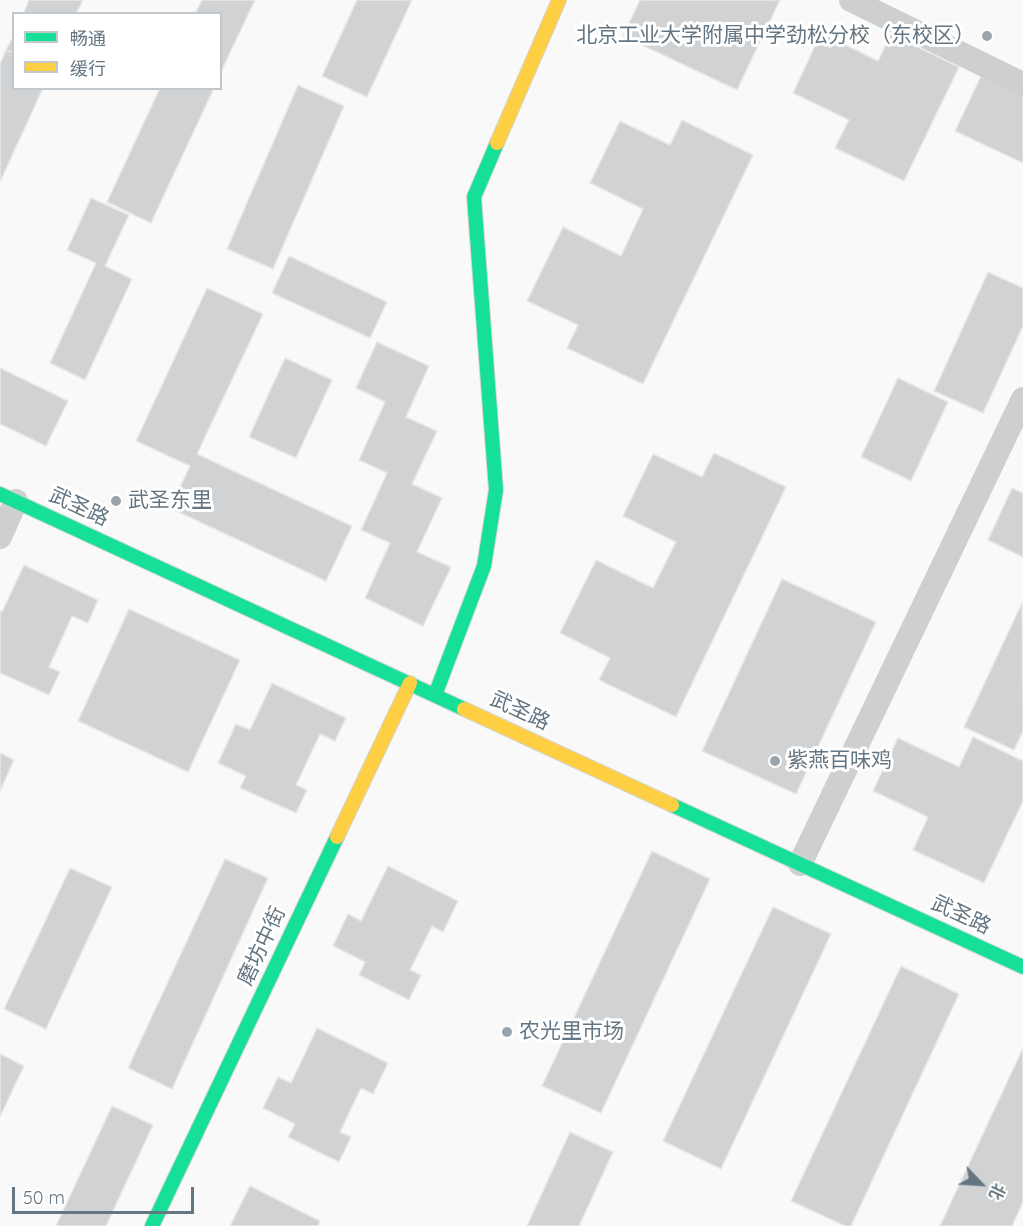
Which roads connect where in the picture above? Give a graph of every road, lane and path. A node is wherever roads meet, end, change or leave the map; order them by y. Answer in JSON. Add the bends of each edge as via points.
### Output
{"nodes":[{"id":1,"x":559,"y":0,"type":"edge"},
{"id":2,"x":851,"y":0,"type":"edge"},
{"id":3,"x":1023,"y":84,"type":"edge"},
{"id":4,"x":1023,"y":399,"type":"edge"},
{"id":5,"x":8,"y":498,"type":"edge"},
{"id":6,"x":0,"y":537,"type":"edge"},
{"id":7,"x":410,"y":683,"type":"junction"},
{"id":8,"x":435,"y":695,"type":"junction"},
{"id":9,"x":800,"y":864,"type":"junction"},
{"id":10,"x":1023,"y":967,"type":"edge"},
{"id":11,"x":152,"y":1226,"type":"edge"}],
"edges":[{"from":1,"to":8,"type":"street","via":[[474,197],[496,490],[484,566]]},
{"from":2,"to":3,"type":"street"},
{"from":4,"to":9,"type":"street"},
{"from":5,"to":6,"type":"street"},
{"from":5,"to":7,"type":"street","name":"武圣路"},
{"from":7,"to":8,"type":"street","name":"武圣路"},
{"from":7,"to":11,"type":"street","name":"磨坊中街"},
{"from":8,"to":9,"type":"street","name":"武圣路"},
{"from":9,"to":10,"type":"street","name":"武圣路"}]}
